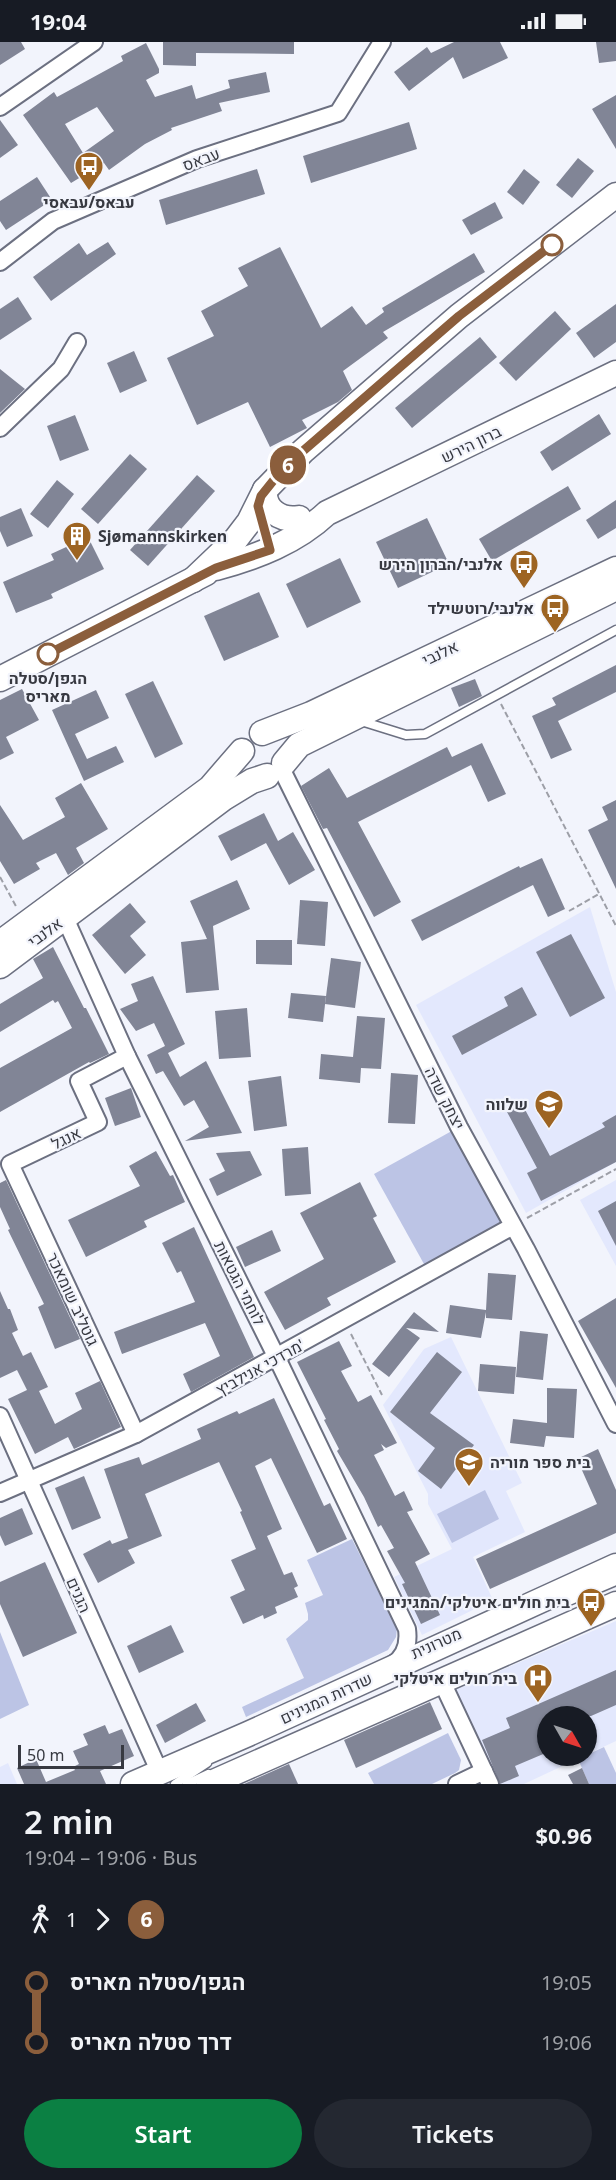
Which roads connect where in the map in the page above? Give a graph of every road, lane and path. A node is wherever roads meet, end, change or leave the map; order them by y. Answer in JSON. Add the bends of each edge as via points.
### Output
{"nodes":[{"id":1,"x":94,"y":42,"type":"edge"},
{"id":2,"x":382,"y":42,"type":"edge"},
{"id":3,"x":0,"y":107,"type":"edge"},
{"id":4,"x":616,"y":195,"type":"edge"},
{"id":5,"x":0,"y":262,"type":"edge"},
{"id":6,"x":77,"y":342,"type":"dead end"},
{"id":7,"x":615,"y":374,"type":"edge"},
{"id":8,"x":0,"y":428,"type":"edge"},
{"id":9,"x":262,"y":495,"type":"junction"},
{"id":10,"x":327,"y":513,"type":"junction"},
{"id":11,"x":299,"y":518,"type":"junction"},
{"id":12,"x":268,"y":542,"type":"junction"},
{"id":13,"x":616,"y":569,"type":"edge"},
{"id":14,"x":193,"y":580,"type":"junction"},
{"id":15,"x":616,"y":588,"type":"edge"},
{"id":16,"x":616,"y":630,"type":"edge"},
{"id":17,"x":0,"y":679,"type":"edge"},
{"id":18,"x":497,"y":696,"type":"junction"},
{"id":19,"x":349,"y":719,"type":"junction"},
{"id":20,"x":262,"y":733,"type":"junction"},
{"id":21,"x":242,"y":751,"type":"junction"},
{"id":22,"x":277,"y":769,"type":"junction"},
{"id":23,"x":0,"y":877,"type":"edge"},
{"id":24,"x":77,"y":886,"type":"junction"},
{"id":25,"x":599,"y":894,"type":"junction"},
{"id":26,"x":569,"y":911,"type":"dead end"},
{"id":27,"x":65,"y":918,"type":"junction"},
{"id":28,"x":25,"y":924,"type":"junction"},
{"id":29,"x":616,"y":926,"type":"edge"},
{"id":30,"x":0,"y":943,"type":"edge"},
{"id":31,"x":0,"y":966,"type":"edge"},
{"id":32,"x":127,"y":1056,"type":"junction"},
{"id":33,"x":10,"y":1164,"type":"joint"},
{"id":34,"x":616,"y":1169,"type":"edge"},
{"id":35,"x":513,"y":1226,"type":"junction"},
{"id":36,"x":344,"y":1321,"type":"junction"},
{"id":37,"x":277,"y":1358,"type":"junction"},
{"id":38,"x":382,"y":1395,"type":"dead end"},
{"id":39,"x":0,"y":1416,"type":"edge"},
{"id":40,"x":616,"y":1424,"type":"edge"},
{"id":41,"x":136,"y":1434,"type":"junction"},
{"id":42,"x":28,"y":1480,"type":"junction"},
{"id":43,"x":0,"y":1493,"type":"edge"},
{"id":44,"x":616,"y":1566,"type":"edge"},
{"id":45,"x":616,"y":1581,"type":"edge"},
{"id":46,"x":616,"y":1594,"type":"edge"},
{"id":47,"x":616,"y":1604,"type":"edge"},
{"id":48,"x":554,"y":1606,"type":"dead end"},
{"id":49,"x":379,"y":1672,"type":"junction"},
{"id":50,"x":442,"y":1682,"type":"junction"},
{"id":51,"x":221,"y":1757,"type":"dead end"},
{"id":52,"x":167,"y":1778,"type":"edge"},
{"id":53,"x":487,"y":1778,"type":"edge"},
{"id":54,"x":133,"y":1784,"type":"edge"},
{"id":55,"x":187,"y":1784,"type":"edge"},
{"id":56,"x":209,"y":1784,"type":"edge"},
{"id":57,"x":457,"y":1784,"type":"edge"}],
"edges":[{"from":1,"to":3,"type":"street"},
{"from":2,"to":5,"type":"street","name":"עבאס","via":[[338,113],[197,159],[53,221]]},
{"from":4,"to":9,"type":"street","via":[[459,316],[303,451]]},
{"from":6,"to":8,"type":"street","via":[[61,369]]},
{"from":7,"to":10,"type":"street","name":"ברון הירש"},
{"from":9,"to":11,"type":"street","via":[[277,515]]},
{"from":9,"to":12,"type":"street","via":[[259,515]]},
{"from":9,"to":14,"type":"street","via":[[243,530]]},
{"from":10,"to":11,"type":"street","name":"ברון הירש"},
{"from":10,"to":12,"type":"street","name":"ברון הירש","via":[[304,532]]},
{"from":11,"to":12,"type":"street","name":"ברון הירש"},
{"from":12,"to":14,"type":"street"},
{"from":13,"to":20,"type":"street","name":"אלנבי","via":[[311,714]]},
{"from":14,"to":17,"type":"street"},
{"from":15,"to":19,"type":"street","name":"אלנבי"},
{"from":16,"to":18,"type":"lane"},
{"from":18,"to":19,"type":"lane","via":[[425,734],[406,735]]},
{"from":18,"to":25,"type":"path"},
{"from":19,"to":22,"type":"street","name":"אלנבי","via":[[299,745]]},
{"from":20,"to":21,"type":"street","name":"אלנבי","via":[[249,738]]},
{"from":20,"to":22,"type":"street","via":[[281,741],[285,753]]},
{"from":21,"to":22,"type":"street","via":[[244,765],[258,777]]},
{"from":21,"to":24,"type":"street","name":"אלנבי","via":[[210,789]]},
{"from":22,"to":27,"type":"street","name":"אלנבי","via":[[224,798]]},
{"from":22,"to":35,"type":"street","name":"יצחק שדה"},
{"from":23,"to":28,"type":"path"},
{"from":24,"to":27,"type":"street"},
{"from":24,"to":28,"type":"street","name":"אלנבי"},
{"from":25,"to":26,"type":"path"},
{"from":25,"to":29,"type":"path"},
{"from":27,"to":31,"type":"street","name":"אלנבי"},
{"from":27,"to":32,"type":"street","name":"לוחמי הגטאות"},
{"from":28,"to":30,"type":"street","name":"אלנבי"},
{"from":32,"to":33,"type":"street","name":"אנגל","via":[[79,1081],[98,1122]]},
{"from":32,"to":37,"type":"street","name":"לוחמי הגטאות"},
{"from":33,"to":41,"type":"street","name":"גוטליב שומאכר"},
{"from":34,"to":35,"type":"path"},
{"from":35,"to":36,"type":"street","name":"מרדכי אנילביץ'"},
{"from":35,"to":40,"type":"street","name":"יצחק שדה"},
{"from":36,"to":37,"type":"street","name":"מרדכי אנילביץ'"},
{"from":36,"to":38,"type":"path"},
{"from":37,"to":41,"type":"street","name":"מרדכי אנילביץ'"},
{"from":37,"to":49,"type":"street","name":"לוחמי הגטאות","via":[[407,1629],[405,1651],[397,1662]]},
{"from":39,"to":42,"type":"street","name":"הגנים"},
{"from":41,"to":42,"type":"street","name":"מרדכי אנילביץ'"},
{"from":42,"to":43,"type":"street","name":"מרדכי אנילביץ'"},
{"from":42,"to":52,"type":"street","name":"הגנים"},
{"from":44,"to":49,"type":"street","name":"שדרות המגינים"},
{"from":45,"to":48,"type":"lane"},
{"from":46,"to":55,"type":"lane","name":"מטרונית"},
{"from":47,"to":50,"type":"street","name":"שדרות המגינים"},
{"from":49,"to":52,"type":"street","name":"שדרות המגינים","via":[[248,1734]]},
{"from":50,"to":53,"type":"street"},
{"from":50,"to":56,"type":"street","name":"שדרות המגינים"},
{"from":51,"to":52,"type":"lane"},
{"from":52,"to":54,"type":"street","name":"שדרות המגינים"},
{"from":53,"to":57,"type":"street"}]}
